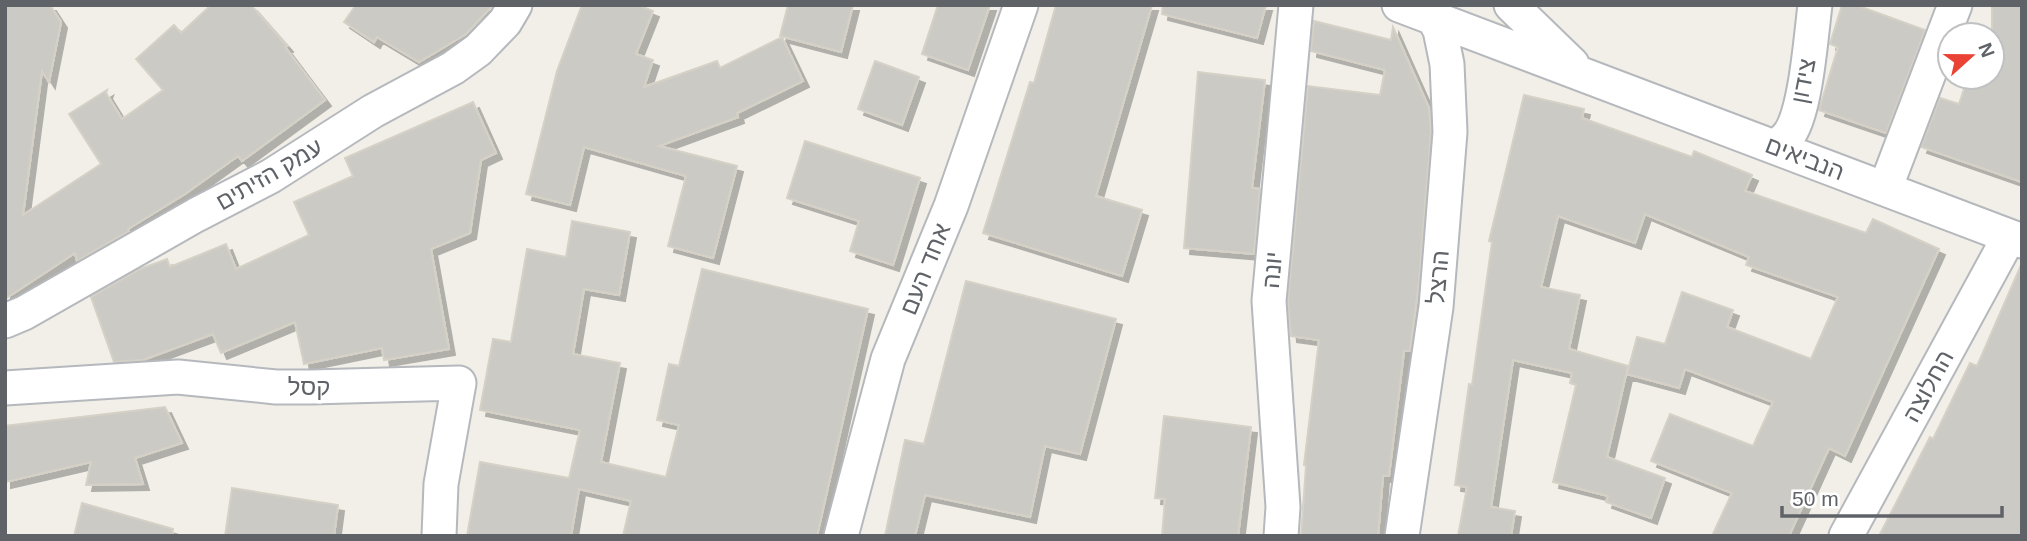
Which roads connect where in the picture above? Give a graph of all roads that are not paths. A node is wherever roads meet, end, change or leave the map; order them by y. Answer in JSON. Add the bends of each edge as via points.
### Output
{"nodes":[{"id":1,"x":515,"y":5,"type":"edge"},
{"id":2,"x":1021,"y":5,"type":"edge"},
{"id":3,"x":1296,"y":5,"type":"edge"},
{"id":4,"x":1399,"y":5,"type":"edge"},
{"id":5,"x":1511,"y":5,"type":"edge"},
{"id":6,"x":1815,"y":5,"type":"edge"},
{"id":7,"x":1955,"y":5,"type":"edge"},
{"id":8,"x":1434,"y":19,"type":"junction"},
{"id":9,"x":1587,"y":77,"type":"junction"},
{"id":10,"x":1773,"y":146,"type":"junction"},
{"id":11,"x":1885,"y":189,"type":"junction"},
{"id":12,"x":2015,"y":239,"type":"edge"},
{"id":13,"x":5,"y":321,"type":"edge"},
{"id":14,"x":5,"y":388,"type":"edge"},
{"id":15,"x":439,"y":536,"type":"edge"},
{"id":16,"x":841,"y":536,"type":"edge"},
{"id":17,"x":1281,"y":536,"type":"edge"},
{"id":18,"x":1402,"y":536,"type":"edge"},
{"id":19,"x":1846,"y":536,"type":"edge"}],
"edges":[{"from":1,"to":13,"type":"street","name":"עמק הזיתים","via":[[478,50],[453,68],[373,111],[271,176]]},
{"from":2,"to":16,"type":"street","name":"אחד העם","via":[[951,206],[888,359]]},
{"from":3,"to":17,"type":"street","name":"יונה","via":[[1269,301]]},
{"from":4,"to":8,"type":"street","name":"הנביאים"},
{"from":5,"to":9,"type":"street","name":"הנביאים"},
{"from":6,"to":10,"type":"street","name":"צידון","via":[[1803,92],[1793,128],[1785,140]]},
{"from":7,"to":11,"type":"street"},
{"from":8,"to":9,"type":"street","name":"הנביאים"},
{"from":8,"to":18,"type":"street","name":"הרצל","via":[[1447,64],[1450,132],[1436,307]]},
{"from":9,"to":10,"type":"street","name":"הנביאים"},
{"from":10,"to":11,"type":"street","name":"הנביאים"},
{"from":11,"to":12,"type":"street","name":"הנביאים"},
{"from":12,"to":19,"type":"street","name":"החלוצה"},
{"from":14,"to":15,"type":"street","name":"קסל","via":[[178,377],[299,387],[459,383],[441,484]]}]}
